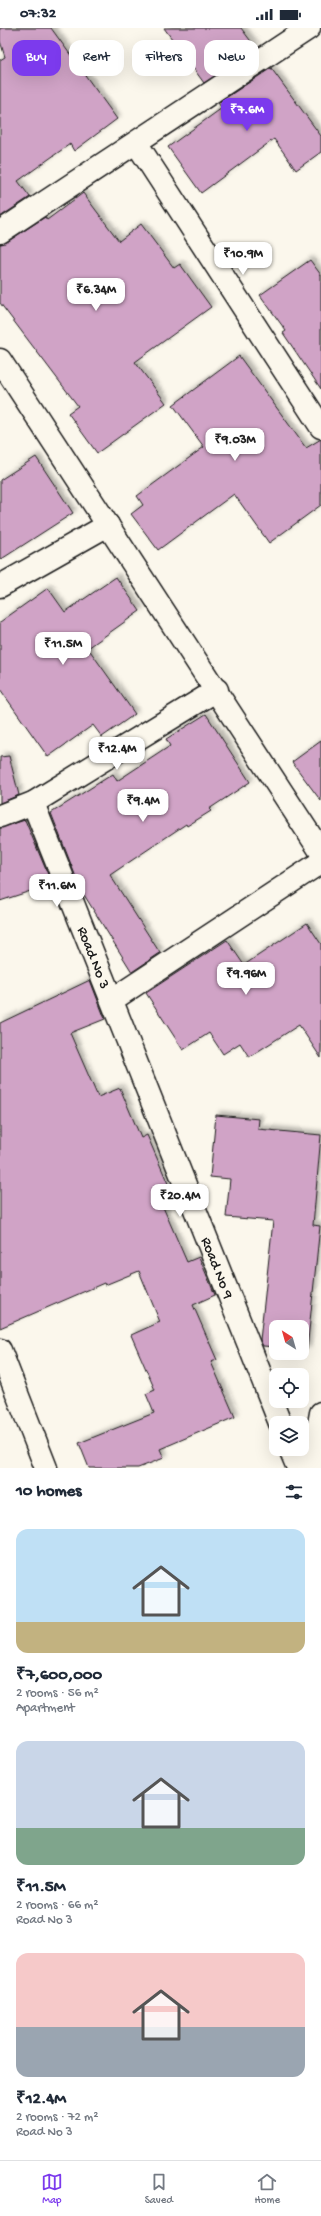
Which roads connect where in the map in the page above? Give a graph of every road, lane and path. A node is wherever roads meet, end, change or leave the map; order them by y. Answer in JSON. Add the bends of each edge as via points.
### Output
{"nodes":[{"id":1,"x":309,"y":28,"type":"edge"},
{"id":2,"x":137,"y":144,"type":"junction"},
{"id":3,"x":0,"y":232,"type":"edge"},
{"id":4,"x":0,"y":360,"type":"edge"},
{"id":5,"x":321,"y":427,"type":"edge"},
{"id":6,"x":108,"y":525,"type":"junction"},
{"id":7,"x":0,"y":586,"type":"edge"},
{"id":8,"x":217,"y":690,"type":"junction"},
{"id":9,"x":34,"y":803,"type":"junction"},
{"id":10,"x":0,"y":816,"type":"edge"},
{"id":11,"x":321,"y":852,"type":"edge"},
{"id":12,"x":321,"y":862,"type":"edge"},
{"id":13,"x":112,"y":1000,"type":"junction"},
{"id":14,"x":0,"y":1350,"type":"edge"},
{"id":15,"x":321,"y":1413,"type":"edge"},
{"id":16,"x":277,"y":1416,"type":"edge"},
{"id":17,"x":293,"y":1456,"type":"edge"},
{"id":18,"x":46,"y":1468,"type":"edge"},
{"id":19,"x":298,"y":1468,"type":"edge"},
{"id":20,"x":311,"y":1468,"type":"edge"}],
"edges":[{"from":1,"to":2,"type":"street"},
{"from":2,"to":3,"type":"street"},
{"from":2,"to":5,"type":"street"},
{"from":4,"to":6,"type":"street"},
{"from":6,"to":7,"type":"street"},
{"from":6,"to":8,"type":"street"},
{"from":8,"to":9,"type":"street"},
{"from":8,"to":11,"type":"street"},
{"from":9,"to":10,"type":"street"},
{"from":9,"to":13,"type":"street","name":"Road No 3"},
{"from":12,"to":13,"type":"street"},
{"from":13,"to":16,"type":"street","name":"Road No 9"},
{"from":14,"to":18,"type":"street"},
{"from":15,"to":20,"type":"street"},
{"from":17,"to":19,"type":"street"}]}
